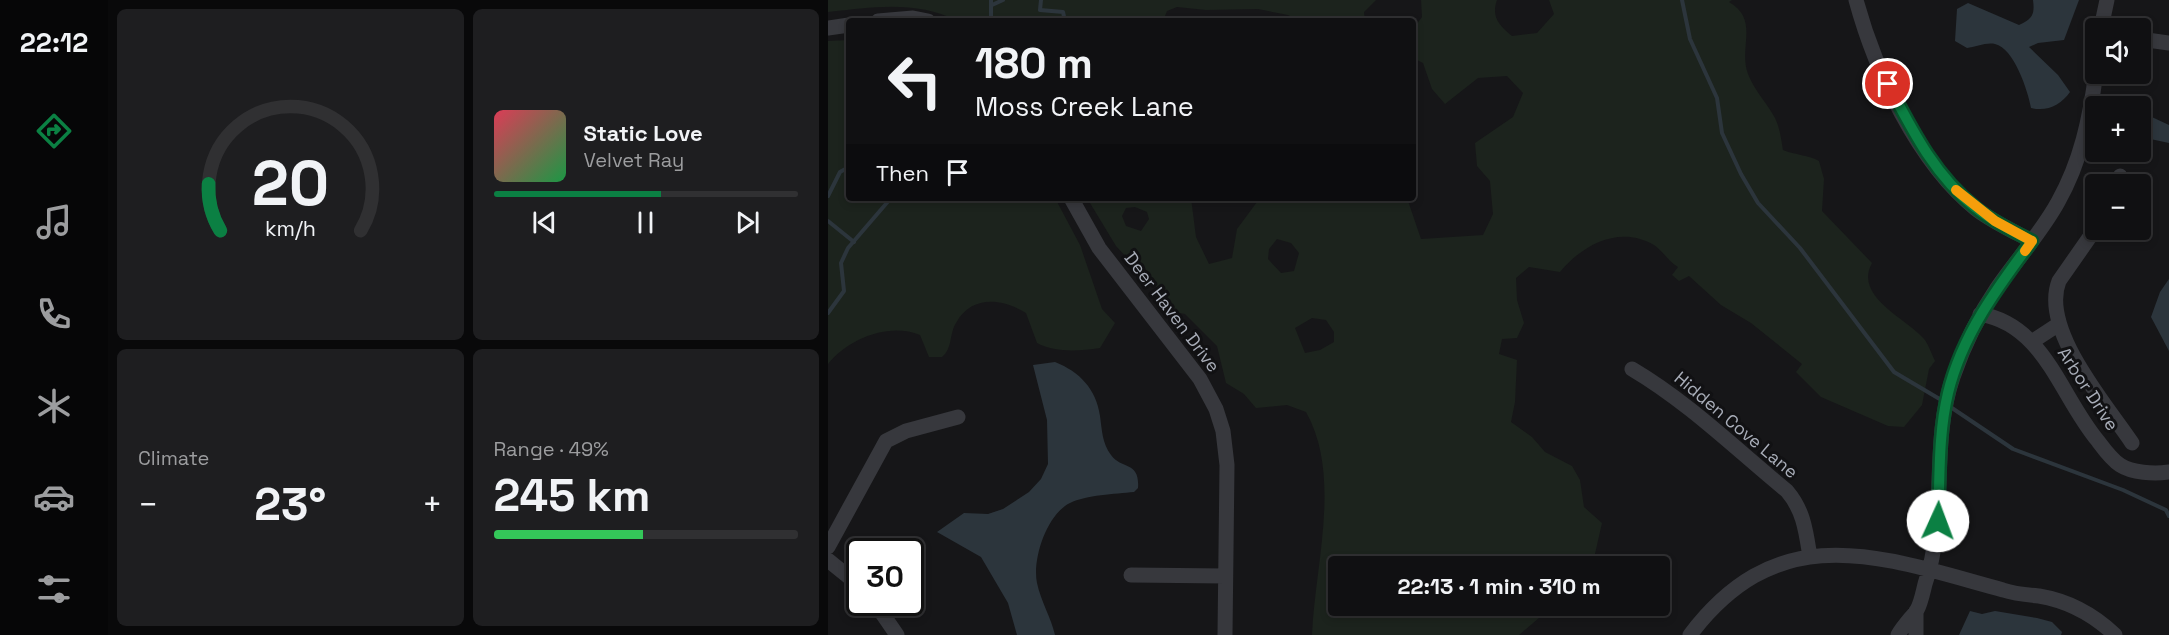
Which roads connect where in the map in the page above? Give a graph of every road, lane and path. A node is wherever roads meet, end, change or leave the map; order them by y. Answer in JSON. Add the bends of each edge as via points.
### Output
{"nodes":[{"id":1,"x":1857,"y":0,"type":"edge"},
{"id":2,"x":2106,"y":0,"type":"edge"},
{"id":3,"x":2103,"y":18,"type":"edge"},
{"id":4,"x":846,"y":25,"type":"edge"},
{"id":5,"x":828,"y":28,"type":"edge"},
{"id":6,"x":2151,"y":41,"type":"edge"},
{"id":7,"x":2169,"y":43,"type":"edge"},
{"id":8,"x":2094,"y":84,"type":"edge"},
{"id":9,"x":1073,"y":201,"type":"edge"},
{"id":10,"x":2088,"y":240,"type":"edge"},
{"id":11,"x":2032,"y":241,"type":"junction"},
{"id":12,"x":1980,"y":314,"type":"junction"},
{"id":13,"x":2060,"y":324,"type":"junction"},
{"id":14,"x":2032,"y":341,"type":"junction"},
{"id":15,"x":1632,"y":369,"type":"dead end"},
{"id":16,"x":958,"y":417,"type":"dead end"},
{"id":17,"x":2132,"y":443,"type":"dead end"},
{"id":18,"x":2169,"y":472,"type":"edge"},
{"id":19,"x":828,"y":547,"type":"edge"},
{"id":20,"x":1810,"y":557,"type":"junction"},
{"id":21,"x":828,"y":560,"type":"edge"},
{"id":22,"x":1930,"y":569,"type":"junction"},
{"id":23,"x":846,"y":575,"type":"edge"},
{"id":24,"x":1131,"y":575,"type":"dead end"},
{"id":25,"x":1225,"y":576,"type":"junction"},
{"id":26,"x":1916,"y":611,"type":"junction"},
{"id":27,"x":884,"y":616,"type":"edge"},
{"id":28,"x":897,"y":635,"type":"edge"},
{"id":29,"x":1225,"y":635,"type":"edge"},
{"id":30,"x":1690,"y":635,"type":"edge"},
{"id":31,"x":1898,"y":635,"type":"edge"},
{"id":32,"x":1916,"y":635,"type":"edge"},
{"id":33,"x":2115,"y":635,"type":"edge"}],
"edges":[{"from":1,"to":11,"type":"street","via":[[1880,69],[1935,167],[1976,209]]},
{"from":2,"to":3,"type":"street"},
{"from":4,"to":5,"type":"street"},
{"from":6,"to":7,"type":"street"},
{"from":8,"to":11,"type":"street","via":[[2088,123],[2073,172]]},
{"from":9,"to":25,"type":"street","name":"Deer Haven Drive","via":[[1100,248],[1200,379],[1216,409],[1226,454]]},
{"from":10,"to":13,"type":"street","via":[[2055,291]]},
{"from":11,"to":12,"type":"street"},
{"from":12,"to":14,"type":"street","name":"Arbor Drive","via":[[2010,322]]},
{"from":12,"to":22,"type":"street","via":[[1948,393],[1941,441],[1938,521]]},
{"from":13,"to":14,"type":"street"},
{"from":13,"to":17,"type":"street","via":[[2080,367]]},
{"from":14,"to":18,"type":"street","name":"Arbor Drive","via":[[2112,459],[2130,469]]},
{"from":15,"to":20,"type":"street","name":"Hidden Cove Lane","via":[[1687,408],[1787,491],[1804,519]]},
{"from":16,"to":19,"type":"street","via":[[906,431],[886,441]]},
{"from":20,"to":22,"type":"street","via":[[1870,557]]},
{"from":20,"to":30,"type":"street","via":[[1755,573],[1718,603]]},
{"from":21,"to":23,"type":"street"},
{"from":22,"to":26,"type":"street"},
{"from":22,"to":33,"type":"street","via":[[2063,602],[2096,619]]},
{"from":24,"to":25,"type":"street"},
{"from":25,"to":29,"type":"street","name":"Deer Haven Drive"},
{"from":26,"to":31,"type":"street"},
{"from":26,"to":32,"type":"street"},
{"from":27,"to":28,"type":"street"}]}
